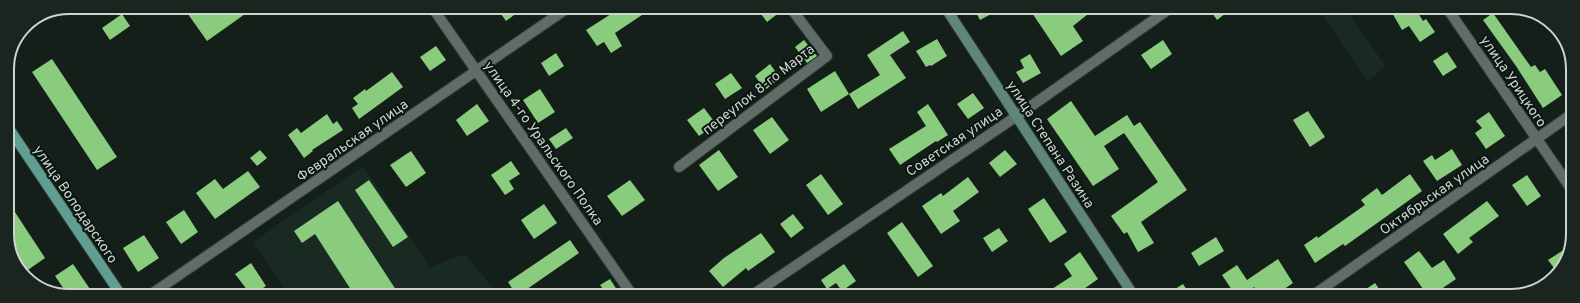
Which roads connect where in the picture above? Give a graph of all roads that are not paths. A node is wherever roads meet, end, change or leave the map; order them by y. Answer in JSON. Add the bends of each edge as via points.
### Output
{"nodes":[{"id":1,"x":437,"y":14,"type":"edge"},
{"id":2,"x":560,"y":14,"type":"edge"},
{"id":3,"x":795,"y":14,"type":"edge"},
{"id":4,"x":950,"y":14,"type":"edge"},
{"id":5,"x":1162,"y":14,"type":"edge"},
{"id":6,"x":1451,"y":14,"type":"edge"},
{"id":7,"x":477,"y":70,"type":"junction"},
{"id":8,"x":1017,"y":116,"type":"junction"},
{"id":9,"x":1566,"y":118,"type":"edge"},
{"id":10,"x":14,"y":136,"type":"edge"},
{"id":11,"x":1537,"y":139,"type":"junction"},
{"id":12,"x":679,"y":167,"type":"dead end"},
{"id":13,"x":1566,"y":181,"type":"edge"},
{"id":14,"x":116,"y":289,"type":"edge"},
{"id":15,"x":160,"y":289,"type":"edge"},
{"id":16,"x":628,"y":289,"type":"edge"},
{"id":17,"x":761,"y":289,"type":"edge"},
{"id":18,"x":1129,"y":289,"type":"edge"},
{"id":19,"x":1322,"y":289,"type":"edge"}],
"edges":[{"from":1,"to":7,"type":"street","name":"улица 4-го Уральского Полка"},
{"from":2,"to":7,"type":"street","name":"Февральская улица"},
{"from":3,"to":12,"type":"street","name":"переулок 8-го Марта","via":[[827,56]]},
{"from":4,"to":8,"type":"main road","name":"улица Степана Разина"},
{"from":5,"to":8,"type":"street","name":"Советская улица"},
{"from":6,"to":11,"type":"street","name":"улица Урицкого"},
{"from":7,"to":15,"type":"street","name":"Февральская улица"},
{"from":7,"to":16,"type":"street","name":"улица 4-го Уральского Полка"},
{"from":8,"to":17,"type":"street","name":"Советская улица"},
{"from":8,"to":18,"type":"main road","name":"улица Степана Разина"},
{"from":9,"to":11,"type":"street","name":"Октябрьская улица"},
{"from":10,"to":14,"type":"main road","name":"улица Володарского"},
{"from":11,"to":13,"type":"street","name":"улица Урицкого"},
{"from":11,"to":19,"type":"street","name":"Октябрьская улица"}]}
